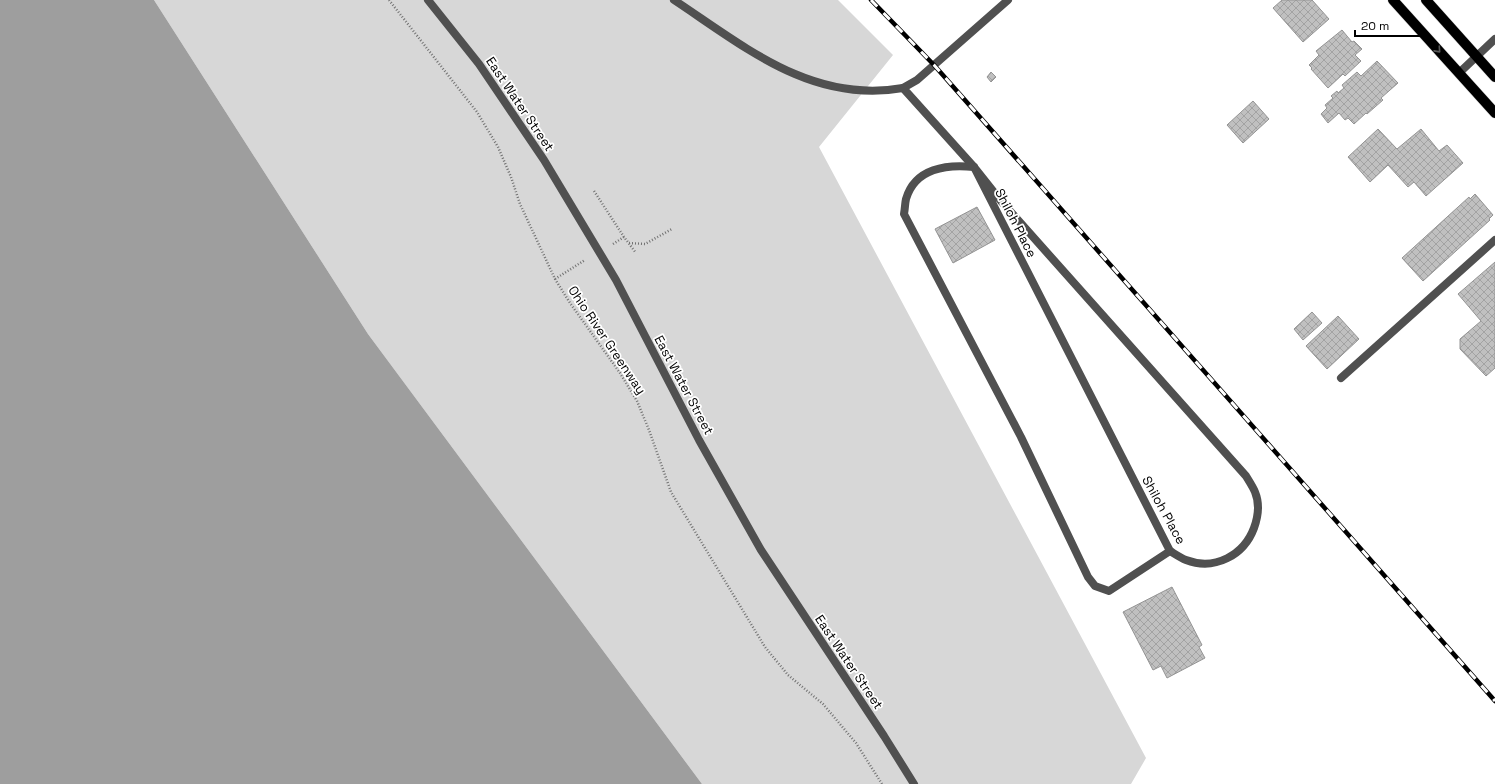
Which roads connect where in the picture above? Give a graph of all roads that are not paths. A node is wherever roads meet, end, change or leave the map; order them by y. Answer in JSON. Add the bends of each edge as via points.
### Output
{"nodes":[{"id":1,"x":428,"y":0,"type":"edge"},
{"id":2,"x":674,"y":0,"type":"edge"},
{"id":3,"x":1008,"y":0,"type":"edge"},
{"id":4,"x":1394,"y":0,"type":"edge"},
{"id":5,"x":1426,"y":0,"type":"edge"},
{"id":6,"x":1495,"y":39,"type":"edge"},
{"id":7,"x":1477,"y":57,"type":"junction"},
{"id":8,"x":1459,"y":73,"type":"junction"},
{"id":9,"x":1495,"y":77,"type":"edge"},
{"id":10,"x":903,"y":88,"type":"junction"},
{"id":11,"x":1495,"y":113,"type":"edge"},
{"id":12,"x":974,"y":167,"type":"junction"},
{"id":13,"x":1495,"y":240,"type":"edge"},
{"id":14,"x":1341,"y":378,"type":"dead end"},
{"id":15,"x":1170,"y":551,"type":"junction"},
{"id":16,"x":914,"y":784,"type":"edge"}],
"edges":[{"from":1,"to":16,"type":"street","name":"East Water Street","via":[[479,64],[544,160],[616,280],[699,440],[760,550]]},
{"from":2,"to":10,"type":"street","via":[[751,52],[796,75],[837,88]]},
{"from":3,"to":10,"type":"street","via":[[917,80]]},
{"from":4,"to":8,"type":"main road","one_way":true},
{"from":5,"to":7,"type":"main road"},
{"from":6,"to":7,"type":"street"},
{"from":7,"to":8,"type":"street"},
{"from":7,"to":9,"type":"main road"},
{"from":8,"to":11,"type":"main road"},
{"from":10,"to":12,"type":"street","name":"Shiloh Place"},
{"from":12,"to":15,"type":"street","name":"Shiloh Place"},
{"from":12,"to":15,"type":"street","name":"Shiloh Place","via":[[1001,201],[1246,476],[1255,492],[1258,518],[1250,539],[1238,552],[1229,558],[1212,563],[1194,563]]},
{"from":12,"to":15,"type":"street","via":[[958,166],[927,172],[915,183],[906,198],[904,214],[1021,437],[1088,577],[1095,586],[1109,591]]},
{"from":13,"to":14,"type":"street"}]}
